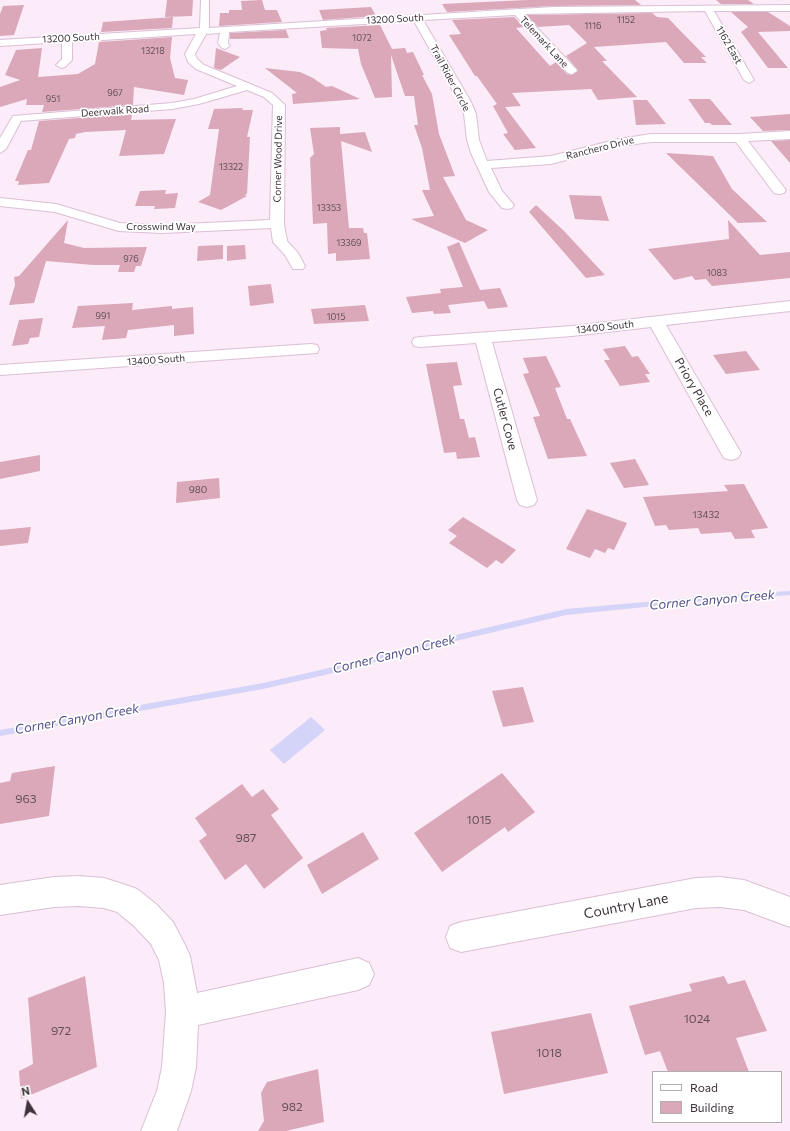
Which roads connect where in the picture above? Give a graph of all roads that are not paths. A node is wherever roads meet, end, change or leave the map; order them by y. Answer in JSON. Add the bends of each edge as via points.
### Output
{"nodes":[{"id":1,"x":205,"y":0,"type":"edge"},
{"id":2,"x":589,"y":0,"type":"edge"},
{"id":3,"x":668,"y":0,"type":"edge"},
{"id":4,"x":790,"y":8,"type":"edge"},
{"id":5,"x":597,"y":9,"type":"junction"},
{"id":6,"x":680,"y":9,"type":"junction"},
{"id":7,"x":708,"y":9,"type":"junction"},
{"id":8,"x":517,"y":12,"type":"junction"},
{"id":9,"x":422,"y":15,"type":"junction"},
{"id":10,"x":203,"y":31,"type":"junction"},
{"id":11,"x":68,"y":39,"type":"junction"},
{"id":12,"x":0,"y":43,"type":"edge"},
{"id":13,"x":61,"y":65,"type":"dead end"},
{"id":14,"x":572,"y":71,"type":"dead end"},
{"id":15,"x":749,"y":80,"type":"dead end"},
{"id":16,"x":246,"y":87,"type":"junction"},
{"id":17,"x":790,"y":135,"type":"edge"},
{"id":18,"x":738,"y":138,"type":"junction"},
{"id":19,"x":0,"y":149,"type":"edge"},
{"id":20,"x":483,"y":165,"type":"junction"},
{"id":21,"x":779,"y":190,"type":"dead end"},
{"id":22,"x":0,"y":202,"type":"edge"},
{"id":23,"x":507,"y":204,"type":"dead end"},
{"id":24,"x":277,"y":224,"type":"junction"},
{"id":25,"x":298,"y":266,"type":"dead end"},
{"id":26,"x":790,"y":306,"type":"edge"},
{"id":27,"x":656,"y":321,"type":"junction"},
{"id":28,"x":483,"y":338,"type":"junction"},
{"id":29,"x":420,"y":342,"type":"dead end"},
{"id":30,"x":311,"y":349,"type":"dead end"},
{"id":31,"x":0,"y":370,"type":"edge"},
{"id":32,"x":732,"y":453,"type":"dead end"},
{"id":33,"x":527,"y":500,"type":"dead end"},
{"id":34,"x":0,"y":900,"type":"edge"},
{"id":35,"x":790,"y":912,"type":"edge"},
{"id":36,"x":461,"y":937,"type":"dead end"},
{"id":37,"x":358,"y":974,"type":"dead end"},
{"id":38,"x":182,"y":1012,"type":"junction"},
{"id":39,"x":159,"y":1131,"type":"edge"}],
"edges":[{"from":1,"to":10,"type":"street"},
{"from":2,"to":5,"type":"street"},
{"from":3,"to":6,"type":"street"},
{"from":4,"to":7,"type":"street","name":"13200 South"},
{"from":5,"to":6,"type":"street","name":"13200 South"},
{"from":5,"to":8,"type":"street","name":"13200 South"},
{"from":6,"to":7,"type":"street","name":"13200 South"},
{"from":7,"to":15,"type":"street","name":"1162 East"},
{"from":8,"to":9,"type":"street","name":"13200 South"},
{"from":8,"to":14,"type":"street","name":"Telemark Lane"},
{"from":9,"to":10,"type":"street","name":"13200 South","via":[[227,38]]},
{"from":9,"to":20,"type":"street","name":"Trail Rider Circle","via":[[468,108],[473,140]]},
{"from":10,"to":11,"type":"street","name":"13200 South"},
{"from":10,"to":16,"type":"street","name":"Corner Wood Drive","via":[[190,54],[192,60],[200,67]]},
{"from":11,"to":12,"type":"street","name":"13200 South"},
{"from":11,"to":13,"type":"street","via":[[67,60]]},
{"from":16,"to":19,"type":"street","name":"Deerwalk Road","via":[[172,106],[18,118]]},
{"from":16,"to":24,"type":"street","name":"Corner Wood Drive","via":[[268,95],[279,106]]},
{"from":17,"to":18,"type":"street","name":"Ranchero Drive"},
{"from":18,"to":20,"type":"street","name":"Ranchero Drive","via":[[651,138],[551,160]]},
{"from":18,"to":21,"type":"street"},
{"from":20,"to":23,"type":"street","name":"Trail Rider Circle","via":[[496,192]]},
{"from":22,"to":24,"type":"street","name":"Crosswind Way","via":[[56,208],[120,227],[162,229]]},
{"from":24,"to":25,"type":"street","name":"Corner Wood Drive","via":[[280,242],[291,253]]},
{"from":26,"to":27,"type":"street","name":"13400 South"},
{"from":27,"to":28,"type":"street","name":"13400 South"},
{"from":27,"to":32,"type":"street","name":"Priory Place"},
{"from":28,"to":29,"type":"street","name":"13400 South"},
{"from":28,"to":33,"type":"street","name":"Cutler Cove"},
{"from":30,"to":31,"type":"street","name":"13400 South"},
{"from":34,"to":38,"type":"street","via":[[80,891],[104,893],[126,900],[162,933],[174,956],[180,983]]},
{"from":35,"to":36,"type":"street","name":"Country Lane","via":[[744,895],[696,893]]},
{"from":37,"to":38,"type":"street"},
{"from":38,"to":39,"type":"street","via":[[179,1067],[174,1090]]}]}
